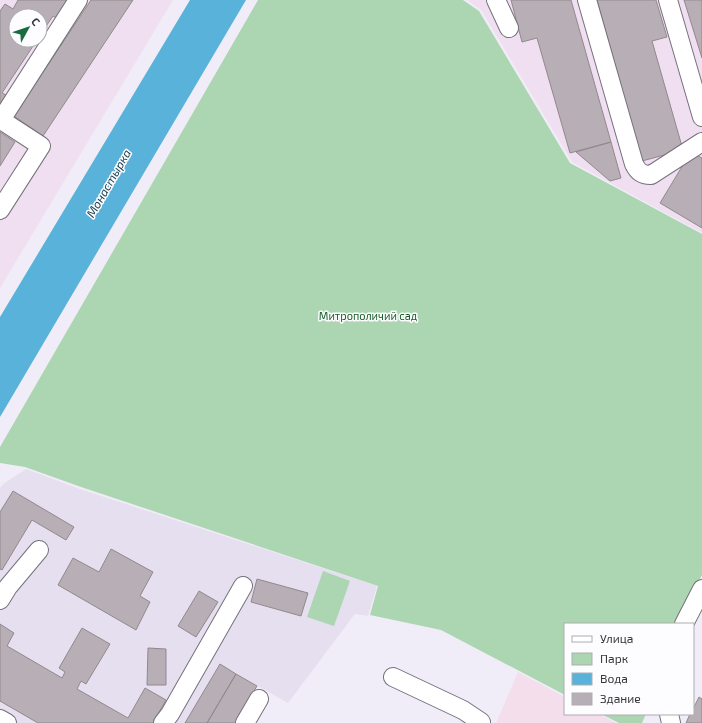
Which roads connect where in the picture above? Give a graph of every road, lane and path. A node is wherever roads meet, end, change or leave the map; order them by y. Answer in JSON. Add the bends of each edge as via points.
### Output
{"nodes":[{"id":1,"x":78,"y":0,"type":"edge"},
{"id":2,"x":496,"y":0,"type":"edge"},
{"id":3,"x":587,"y":0,"type":"edge"},
{"id":4,"x":668,"y":0,"type":"edge"},
{"id":5,"x":509,"y":28,"type":"dead end"},
{"id":6,"x":702,"y":117,"type":"edge"},
{"id":7,"x":0,"y":120,"type":"edge"},
{"id":8,"x":702,"y":142,"type":"edge"},
{"id":9,"x":0,"y":210,"type":"edge"},
{"id":10,"x":39,"y":550,"type":"dead end"},
{"id":11,"x":243,"y":586,"type":"dead end"},
{"id":12,"x":702,"y":589,"type":"edge"},
{"id":13,"x":0,"y":600,"type":"edge"},
{"id":14,"x":685,"y":623,"type":"edge"},
{"id":15,"x":393,"y":677,"type":"dead end"},
{"id":16,"x":259,"y":699,"type":"dead end"},
{"id":17,"x":163,"y":723,"type":"edge"},
{"id":18,"x":245,"y":723,"type":"edge"},
{"id":19,"x":481,"y":723,"type":"edge"}],
"edges":[{"from":1,"to":7,"type":"lane"},
{"from":2,"to":5,"type":"lane"},
{"from":3,"to":8,"type":"lane","via":[[638,171],[644,175],[651,175]]},
{"from":4,"to":6,"type":"lane"},
{"from":7,"to":9,"type":"lane","via":[[41,146]]},
{"from":10,"to":13,"type":"lane"},
{"from":11,"to":17,"type":"lane"},
{"from":12,"to":14,"type":"lane"},
{"from":15,"to":19,"type":"lane","via":[[463,710]]},
{"from":16,"to":18,"type":"lane"}]}
